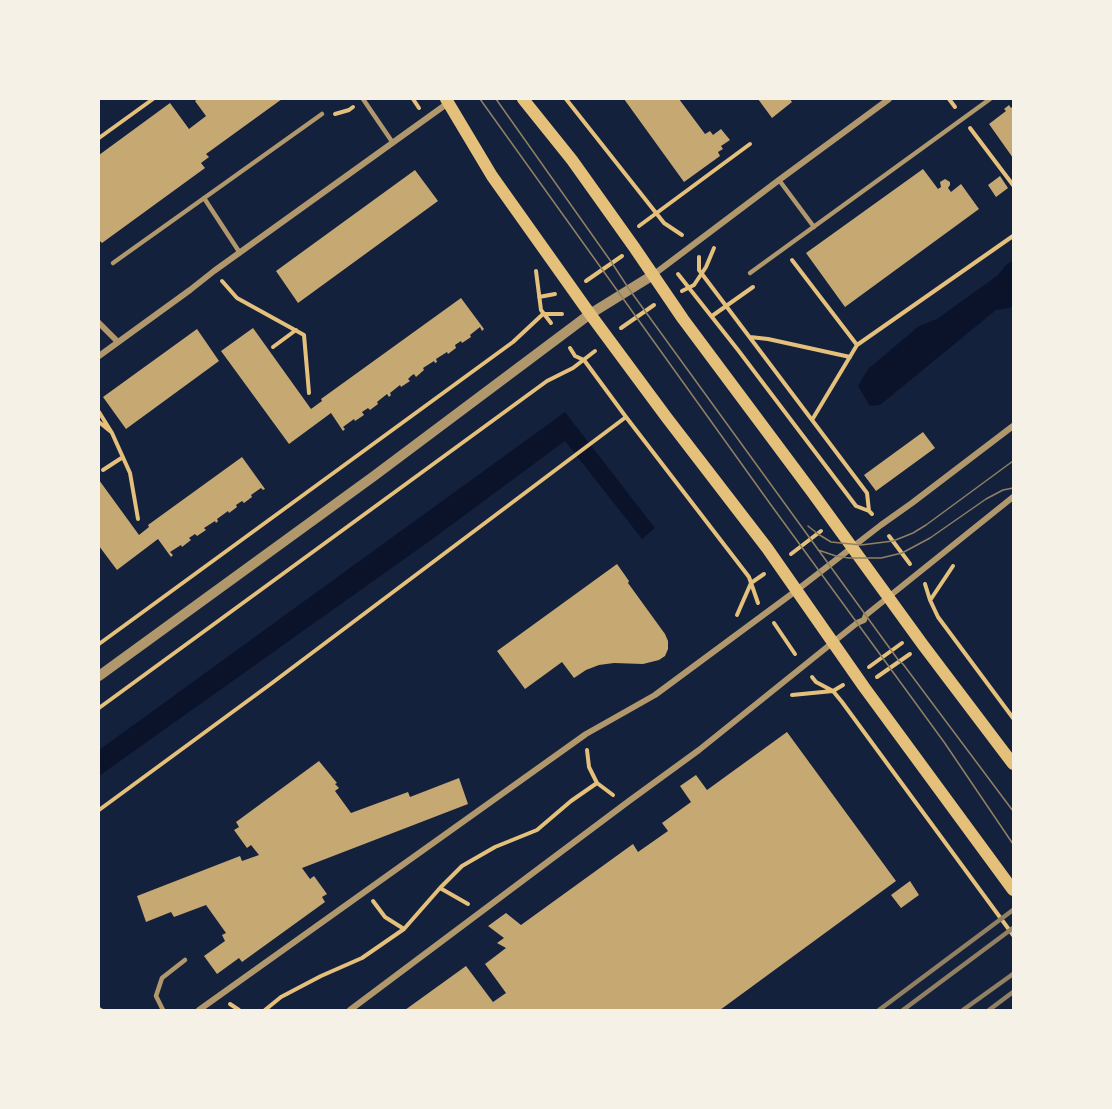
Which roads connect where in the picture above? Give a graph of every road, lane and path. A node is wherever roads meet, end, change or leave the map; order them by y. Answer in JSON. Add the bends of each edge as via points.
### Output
{"nodes":[{"id":1,"x":153,"y":99,"type":"edge"},
{"id":2,"x":363,"y":99,"type":"edge"},
{"id":3,"x":523,"y":99,"type":"edge"},
{"id":4,"x":566,"y":99,"type":"edge"},
{"id":5,"x":889,"y":99,"type":"edge"},
{"id":6,"x":949,"y":99,"type":"edge"},
{"id":7,"x":990,"y":99,"type":"edge"},
{"id":8,"x":447,"y":101,"type":"edge"},
{"id":9,"x":322,"y":114,"type":"joint"},
{"id":10,"x":963,"y":118,"type":"junction"},
{"id":11,"x":99,"y":138,"type":"edge"},
{"id":12,"x":393,"y":143,"type":"junction"},
{"id":13,"x":750,"y":144,"type":"dead end"},
{"id":14,"x":779,"y":180,"type":"junction"},
{"id":15,"x":1013,"y":185,"type":"edge"},
{"id":16,"x":204,"y":198,"type":"junction"},
{"id":17,"x":656,"y":212,"type":"junction"},
{"id":18,"x":638,"y":226,"type":"dead end"},
{"id":19,"x":814,"y":227,"type":"junction"},
{"id":20,"x":1013,"y":236,"type":"edge"},
{"id":21,"x":634,"y":247,"type":"junction"},
{"id":22,"x":691,"y":247,"type":"junction"},
{"id":23,"x":784,"y":249,"type":"junction"},
{"id":24,"x":240,"y":253,"type":"junction"},
{"id":25,"x":530,"y":262,"type":"dead end"},
{"id":26,"x":113,"y":263,"type":"dead end"},
{"id":27,"x":670,"y":263,"type":"junction"},
{"id":28,"x":214,"y":271,"type":"junction"},
{"id":29,"x":750,"y":273,"type":"joint"},
{"id":30,"x":653,"y":274,"type":"junction"},
{"id":31,"x":574,"y":290,"type":"junction"},
{"id":32,"x":538,"y":297,"type":"junction"},
{"id":33,"x":727,"y":306,"type":"junction"},
{"id":34,"x":543,"y":314,"type":"junction"},
{"id":35,"x":590,"y":314,"type":"junction"},
{"id":36,"x":712,"y":316,"type":"junction"},
{"id":37,"x":99,"y":323,"type":"edge"},
{"id":38,"x":296,"y":330,"type":"junction"},
{"id":39,"x":561,"y":336,"type":"junction"},
{"id":40,"x":750,"y":338,"type":"junction"},
{"id":41,"x":118,"y":342,"type":"junction"},
{"id":42,"x":857,"y":345,"type":"junction"},
{"id":43,"x":273,"y":347,"type":"dead end"},
{"id":44,"x":99,"y":356,"type":"edge"},
{"id":45,"x":850,"y":357,"type":"junction"},
{"id":46,"x":584,"y":360,"type":"junction"},
{"id":47,"x":309,"y":393,"type":"dead end"},
{"id":48,"x":99,"y":412,"type":"edge"},
{"id":49,"x":626,"y":417,"type":"junction"},
{"id":50,"x":812,"y":420,"type":"junction"},
{"id":51,"x":99,"y":422,"type":"edge"},
{"id":52,"x":1013,"y":426,"type":"edge"},
{"id":53,"x":112,"y":433,"type":"junction"},
{"id":54,"x":123,"y":457,"type":"junction"},
{"id":55,"x":103,"y":470,"type":"dead end"},
{"id":56,"x":1013,"y":497,"type":"edge"},
{"id":57,"x":869,"y":511,"type":"junction"},
{"id":58,"x":138,"y":519,"type":"dead end"},
{"id":59,"x":881,"y":525,"type":"junction"},
{"id":60,"x":852,"y":548,"type":"junction"},
{"id":61,"x":917,"y":574,"type":"junction"},
{"id":62,"x":797,"y":590,"type":"junction"},
{"id":63,"x":888,"y":597,"type":"junction"},
{"id":64,"x":766,"y":613,"type":"junction"},
{"id":65,"x":946,"y":628,"type":"junction"},
{"id":66,"x":833,"y":642,"type":"junction"},
{"id":67,"x":99,"y":644,"type":"edge"},
{"id":68,"x":922,"y":645,"type":"junction"},
{"id":69,"x":804,"y":666,"type":"junction"},
{"id":70,"x":99,"y":676,"type":"edge"},
{"id":71,"x":864,"y":687,"type":"junction"},
{"id":72,"x":842,"y":702,"type":"junction"},
{"id":73,"x":99,"y":708,"type":"edge"},
{"id":74,"x":1013,"y":718,"type":"edge"},
{"id":75,"x":586,"y":734,"type":"junction"},
{"id":76,"x":1013,"y":764,"type":"edge"},
{"id":77,"x":597,"y":783,"type":"junction"},
{"id":78,"x":629,"y":801,"type":"junction"},
{"id":79,"x":99,"y":810,"type":"edge"},
{"id":80,"x":440,"y":888,"type":"junction"},
{"id":81,"x":365,"y":891,"type":"junction"},
{"id":82,"x":1013,"y":891,"type":"edge"},
{"id":83,"x":481,"y":912,"type":"junction"},
{"id":84,"x":404,"y":929,"type":"junction"},
{"id":85,"x":1013,"y":935,"type":"edge"},
{"id":86,"x":185,"y":960,"type":"dead end"},
{"id":87,"x":163,"y":1010,"type":"edge"},
{"id":88,"x":199,"y":1010,"type":"edge"},
{"id":89,"x":265,"y":1010,"type":"edge"},
{"id":90,"x":350,"y":1010,"type":"edge"}],
"edges":[{"from":1,"to":11,"type":"path"},
{"from":2,"to":9,"type":"path","via":[[349,110]]},
{"from":2,"to":12,"type":"lane"},
{"from":3,"to":21,"type":"main road"},
{"from":4,"to":17,"type":"path"},
{"from":5,"to":14,"type":"street"},
{"from":6,"to":10,"type":"path"},
{"from":7,"to":10,"type":"lane"},
{"from":8,"to":12,"type":"street"},
{"from":8,"to":31,"type":"main road","via":[[492,176]]},
{"from":9,"to":16,"type":"lane"},
{"from":10,"to":15,"type":"path"},
{"from":10,"to":19,"type":"lane"},
{"from":12,"to":24,"type":"street"},
{"from":13,"to":17,"type":"path"},
{"from":14,"to":19,"type":"lane"},
{"from":14,"to":22,"type":"street"},
{"from":16,"to":24,"type":"lane"},
{"from":16,"to":26,"type":"lane"},
{"from":17,"to":18,"type":"path"},
{"from":17,"to":22,"type":"path"},
{"from":19,"to":23,"type":"lane"},
{"from":20,"to":42,"type":"path"},
{"from":21,"to":30,"type":"main road"},
{"from":21,"to":31,"type":"path"},
{"from":22,"to":27,"type":"street"},
{"from":22,"to":33,"type":"path","via":[[699,258],[699,270]]},
{"from":23,"to":29,"type":"lane"},
{"from":23,"to":42,"type":"path"},
{"from":24,"to":28,"type":"street"},
{"from":25,"to":32,"type":"path","via":[[536,272]]},
{"from":27,"to":30,"type":"street"},
{"from":27,"to":36,"type":"path"},
{"from":28,"to":38,"type":"path","via":[[237,298]]},
{"from":28,"to":41,"type":"street"},
{"from":29,"to":33,"type":"path","via":[[754,286]]},
{"from":30,"to":35,"type":"street"},
{"from":30,"to":60,"type":"main road"},
{"from":31,"to":32,"type":"path"},
{"from":31,"to":35,"type":"main road"},
{"from":32,"to":34,"type":"path"},
{"from":33,"to":36,"type":"path"},
{"from":33,"to":40,"type":"path"},
{"from":34,"to":39,"type":"path"},
{"from":34,"to":67,"type":"path","via":[[513,342]]},
{"from":35,"to":39,"type":"street"},
{"from":35,"to":62,"type":"main road"},
{"from":36,"to":57,"type":"path","via":[[856,506]]},
{"from":37,"to":41,"type":"street"},
{"from":38,"to":43,"type":"path"},
{"from":38,"to":47,"type":"path","via":[[304,335]]},
{"from":39,"to":46,"type":"path","via":[[575,356]]},
{"from":39,"to":70,"type":"street"},
{"from":40,"to":45,"type":"path"},
{"from":40,"to":50,"type":"path"},
{"from":41,"to":44,"type":"street"},
{"from":42,"to":45,"type":"path"},
{"from":45,"to":50,"type":"path"},
{"from":46,"to":49,"type":"path"},
{"from":46,"to":73,"type":"path","via":[[547,381]]},
{"from":48,"to":53,"type":"path"},
{"from":49,"to":64,"type":"path","via":[[749,578]]},
{"from":49,"to":79,"type":"path"},
{"from":50,"to":57,"type":"path","via":[[867,493]]},
{"from":51,"to":53,"type":"path"},
{"from":52,"to":59,"type":"street"},
{"from":53,"to":54,"type":"path"},
{"from":54,"to":55,"type":"path"},
{"from":54,"to":58,"type":"path","via":[[130,473]]},
{"from":56,"to":61,"type":"street"},
{"from":57,"to":59,"type":"path"},
{"from":59,"to":60,"type":"street"},
{"from":59,"to":61,"type":"path"},
{"from":60,"to":62,"type":"street"},
{"from":60,"to":63,"type":"main road"},
{"from":61,"to":63,"type":"street"},
{"from":61,"to":65,"type":"path"},
{"from":62,"to":64,"type":"street"},
{"from":62,"to":66,"type":"main road"},
{"from":63,"to":66,"type":"street"},
{"from":63,"to":68,"type":"main road"},
{"from":64,"to":69,"type":"path"},
{"from":64,"to":75,"type":"street","via":[[655,695]]},
{"from":65,"to":68,"type":"path"},
{"from":65,"to":74,"type":"path"},
{"from":66,"to":69,"type":"street"},
{"from":66,"to":71,"type":"main road"},
{"from":68,"to":71,"type":"path"},
{"from":68,"to":76,"type":"main road"},
{"from":69,"to":72,"type":"path","via":[[816,682],[833,691]]},
{"from":69,"to":78,"type":"street"},
{"from":71,"to":72,"type":"path"},
{"from":71,"to":82,"type":"main road"},
{"from":72,"to":85,"type":"path"},
{"from":75,"to":77,"type":"path","via":[[589,767]]},
{"from":75,"to":81,"type":"street"},
{"from":77,"to":78,"type":"path"},
{"from":77,"to":80,"type":"path","via":[[537,830],[462,866]]},
{"from":78,"to":83,"type":"street"},
{"from":80,"to":83,"type":"path"},
{"from":80,"to":84,"type":"path"},
{"from":81,"to":84,"type":"path","via":[[385,918]]},
{"from":81,"to":88,"type":"street"},
{"from":83,"to":90,"type":"street"},
{"from":84,"to":89,"type":"path","via":[[362,958],[281,997]]},
{"from":86,"to":87,"type":"lane","via":[[162,978],[156,996]]}]}
